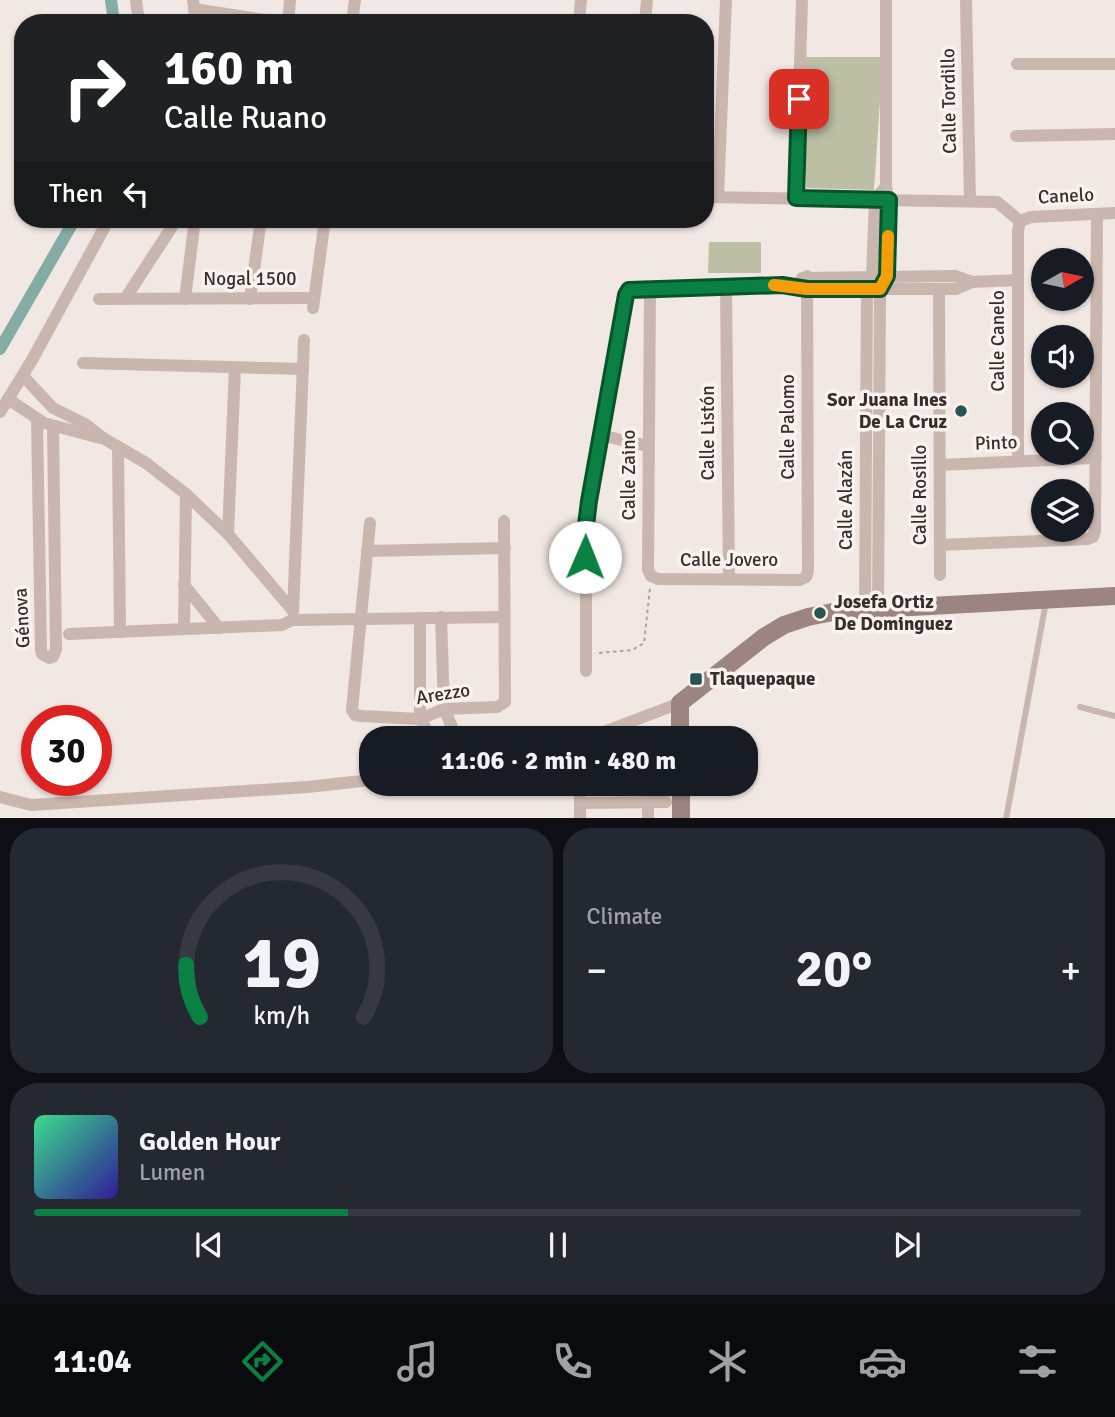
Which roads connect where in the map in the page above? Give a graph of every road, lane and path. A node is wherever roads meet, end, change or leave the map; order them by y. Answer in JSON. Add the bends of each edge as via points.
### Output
{"nodes":[{"id":1,"x":726,"y":0,"type":"edge"},
{"id":2,"x":802,"y":0,"type":"edge"},
{"id":3,"x":886,"y":0,"type":"edge"},
{"id":4,"x":966,"y":0,"type":"edge"},
{"id":5,"x":194,"y":5,"type":"edge"},
{"id":6,"x":240,"y":14,"type":"edge"},
{"id":7,"x":1017,"y":64,"type":"dead end"},
{"id":8,"x":1115,"y":64,"type":"edge"},
{"id":9,"x":1115,"y":134,"type":"edge"},
{"id":10,"x":1016,"y":135,"type":"dead end"},
{"id":11,"x":714,"y":169,"type":"edge"},
{"id":12,"x":714,"y":197,"type":"edge"},
{"id":13,"x":796,"y":198,"type":"junction"},
{"id":14,"x":882,"y":200,"type":"junction"},
{"id":15,"x":970,"y":201,"type":"junction"},
{"id":16,"x":1115,"y":213,"type":"edge"},
{"id":17,"x":1097,"y":214,"type":"junction"},
{"id":18,"x":1020,"y":221,"type":"junction"},
{"id":19,"x":104,"y":228,"type":"edge"},
{"id":20,"x":171,"y":228,"type":"edge"},
{"id":21,"x":193,"y":228,"type":"edge"},
{"id":22,"x":260,"y":228,"type":"edge"},
{"id":23,"x":324,"y":228,"type":"edge"},
{"id":24,"x":887,"y":276,"type":"junction"},
{"id":25,"x":1018,"y":280,"type":"junction"},
{"id":26,"x":807,"y":282,"type":"junction"},
{"id":27,"x":972,"y":282,"type":"junction"},
{"id":28,"x":869,"y":283,"type":"junction"},
{"id":29,"x":726,"y":286,"type":"junction"},
{"id":30,"x":650,"y":288,"type":"junction"},
{"id":31,"x":880,"y":289,"type":"junction"},
{"id":32,"x":939,"y":289,"type":"junction"},
{"id":33,"x":99,"y":299,"type":"dead end"},
{"id":34,"x":125,"y":299,"type":"junction"},
{"id":35,"x":185,"y":299,"type":"junction"},
{"id":36,"x":250,"y":299,"type":"junction"},
{"id":37,"x":304,"y":340,"type":"dead end"},
{"id":38,"x":83,"y":363,"type":"dead end"},
{"id":39,"x":235,"y":367,"type":"junction"},
{"id":40,"x":303,"y":369,"type":"junction"},
{"id":41,"x":23,"y":376,"type":"junction"},
{"id":42,"x":8,"y":399,"type":"junction"},
{"id":43,"x":0,"y":412,"type":"edge"},
{"id":44,"x":37,"y":419,"type":"junction"},
{"id":45,"x":53,"y":426,"type":"junction"},
{"id":46,"x":600,"y":435,"type":"junction"},
{"id":47,"x":103,"y":438,"type":"junction"},
{"id":48,"x":648,"y":446,"type":"junction"},
{"id":49,"x":118,"y":447,"type":"junction"},
{"id":50,"x":1096,"y":458,"type":"junction"},
{"id":51,"x":1018,"y":461,"type":"junction"},
{"id":52,"x":940,"y":465,"type":"junction"},
{"id":53,"x":186,"y":494,"type":"junction"},
{"id":54,"x":504,"y":521,"type":"dead end"},
{"id":55,"x":370,"y":523,"type":"dead end"},
{"id":56,"x":39,"y":527,"type":"junction"},
{"id":57,"x":54,"y":528,"type":"junction"},
{"id":58,"x":228,"y":534,"type":"junction"},
{"id":59,"x":940,"y":545,"type":"junction"},
{"id":60,"x":505,"y":548,"type":"junction"},
{"id":61,"x":368,"y":551,"type":"junction"},
{"id":62,"x":940,"y":575,"type":"dead end"},
{"id":63,"x":651,"y":576,"type":"junction"},
{"id":64,"x":806,"y":577,"type":"joint"},
{"id":65,"x":729,"y":579,"type":"junction"},
{"id":66,"x":184,"y":585,"type":"junction"},
{"id":67,"x":1115,"y":596,"type":"edge"},
{"id":68,"x":1046,"y":600,"type":"junction"},
{"id":69,"x":872,"y":609,"type":"junction"},
{"id":70,"x":292,"y":615,"type":"junction"},
{"id":71,"x":441,"y":617,"type":"junction"},
{"id":72,"x":503,"y":617,"type":"junction"},
{"id":73,"x":420,"y":618,"type":"junction"},
{"id":74,"x":360,"y":619,"type":"junction"},
{"id":75,"x":41,"y":628,"type":"junction"},
{"id":76,"x":56,"y":628,"type":"junction"},
{"id":77,"x":219,"y":628,"type":"junction"},
{"id":78,"x":184,"y":629,"type":"junction"},
{"id":79,"x":120,"y":632,"type":"junction"},
{"id":80,"x":69,"y":634,"type":"dead end"},
{"id":81,"x":586,"y":654,"type":"junction"},
{"id":82,"x":586,"y":671,"type":"dead end"},
{"id":83,"x":680,"y":703,"type":"junction"},
{"id":84,"x":1080,"y":707,"type":"dead end"},
{"id":85,"x":444,"y":709,"type":"junction"},
{"id":86,"x":1115,"y":716,"type":"edge"},
{"id":87,"x":420,"y":719,"type":"junction"},
{"id":88,"x":424,"y":726,"type":"edge"},
{"id":89,"x":452,"y":726,"type":"edge"},
{"id":90,"x":620,"y":726,"type":"edge"},
{"id":91,"x":680,"y":726,"type":"edge"},
{"id":92,"x":359,"y":781,"type":"edge"},
{"id":93,"x":580,"y":796,"type":"edge"},
{"id":94,"x":681,"y":796,"type":"edge"},
{"id":95,"x":0,"y":797,"type":"edge"},
{"id":96,"x":648,"y":802,"type":"junction"},
{"id":97,"x":666,"y":802,"type":"dead end"},
{"id":98,"x":580,"y":803,"type":"junction"},
{"id":99,"x":580,"y":818,"type":"edge"},
{"id":100,"x":648,"y":818,"type":"edge"},
{"id":101,"x":681,"y":818,"type":"edge"},
{"id":102,"x":1006,"y":818,"type":"edge"}],
"edges":[{"from":1,"to":11,"type":"street"},
{"from":2,"to":13,"type":"street"},
{"from":3,"to":14,"type":"street","via":[[886,186]]},
{"from":4,"to":15,"type":"street","name":"Calle Tordillo"},
{"from":5,"to":6,"type":"street"},
{"from":7,"to":8,"type":"street"},
{"from":9,"to":10,"type":"street"},
{"from":12,"to":13,"type":"street"},
{"from":13,"to":14,"type":"street"},
{"from":14,"to":15,"type":"street"},
{"from":14,"to":24,"type":"street","name":"Calle Alazán"},
{"from":14,"to":28,"type":"street","name":"Calle Alazán"},
{"from":15,"to":18,"type":"street","via":[[998,202]]},
{"from":16,"to":17,"type":"street","name":"Canelo"},
{"from":17,"to":18,"type":"street","name":"Canelo"},
{"from":17,"to":50,"type":"street"},
{"from":18,"to":25,"type":"street","name":"Calle Canelo"},
{"from":19,"to":41,"type":"street"},
{"from":20,"to":34,"type":"street"},
{"from":21,"to":35,"type":"street","name":"Nogal 1500"},
{"from":22,"to":36,"type":"street"},
{"from":23,"to":36,"type":"street","name":"Nogal 1500","via":[[314,303]]},
{"from":24,"to":27,"type":"street","via":[[955,276]]},
{"from":24,"to":28,"type":"street"},
{"from":24,"to":31,"type":"street","name":"Calle Alazán"},
{"from":25,"to":27,"type":"street"},
{"from":25,"to":51,"type":"street","name":"Calle Canelo"},
{"from":26,"to":28,"type":"street"},
{"from":26,"to":29,"type":"street"},
{"from":26,"to":64,"type":"street","name":"Calle Palomo"},
{"from":27,"to":32,"type":"street","via":[[956,289]]},
{"from":28,"to":31,"type":"street"},
{"from":28,"to":69,"type":"street","name":"Calle Alazán"},
{"from":29,"to":30,"type":"street"},
{"from":29,"to":65,"type":"street","name":"Calle Listón"},
{"from":30,"to":46,"type":"street","via":[[629,290],[626,295]]},
{"from":30,"to":48,"type":"street","name":"Calle Zaino"},
{"from":31,"to":32,"type":"street"},
{"from":31,"to":69,"type":"street","name":"Calle Alazán"},
{"from":32,"to":52,"type":"street","name":"Calle Rosillo"},
{"from":33,"to":34,"type":"street","name":"Nogal 1500"},
{"from":34,"to":35,"type":"street","name":"Nogal 1500"},
{"from":35,"to":36,"type":"street","name":"Nogal 1500"},
{"from":37,"to":40,"type":"street"},
{"from":38,"to":39,"type":"street"},
{"from":39,"to":40,"type":"street"},
{"from":39,"to":58,"type":"street"},
{"from":40,"to":70,"type":"street"},
{"from":41,"to":42,"type":"street"},
{"from":41,"to":47,"type":"street","via":[[53,408]]},
{"from":42,"to":43,"type":"street"},
{"from":42,"to":44,"type":"street"},
{"from":44,"to":45,"type":"street"},
{"from":44,"to":56,"type":"street","name":"Génova"},
{"from":45,"to":47,"type":"street"},
{"from":45,"to":57,"type":"street","name":"Génova"},
{"from":46,"to":48,"type":"street"},
{"from":46,"to":81,"type":"street","via":[[586,523]]},
{"from":47,"to":49,"type":"street"},
{"from":48,"to":63,"type":"street","name":"Calle Zaino"},
{"from":49,"to":53,"type":"street"},
{"from":49,"to":79,"type":"street"},
{"from":50,"to":51,"type":"street","name":"Pinto"},
{"from":50,"to":59,"type":"street","via":[[1093,537]]},
{"from":51,"to":52,"type":"street","name":"Pinto"},
{"from":52,"to":59,"type":"street","name":"Calle Rosillo"},
{"from":53,"to":58,"type":"street"},
{"from":53,"to":66,"type":"street"},
{"from":54,"to":60,"type":"street","name":"Arezzo"},
{"from":55,"to":61,"type":"street","name":"Arezzo"},
{"from":56,"to":57,"type":"street"},
{"from":56,"to":75,"type":"street","name":"Génova"},
{"from":57,"to":76,"type":"street","name":"Génova"},
{"from":58,"to":70,"type":"street"},
{"from":59,"to":62,"type":"street","name":"Calle Rosillo"},
{"from":60,"to":61,"type":"street"},
{"from":60,"to":72,"type":"street","name":"Arezzo"},
{"from":61,"to":74,"type":"street","name":"Arezzo"},
{"from":63,"to":65,"type":"street","name":"Calle Jovero"},
{"from":63,"to":81,"type":"path","via":[[644,643],[632,650]]},
{"from":64,"to":65,"type":"street","name":"Calle Jovero"},
{"from":66,"to":77,"type":"street"},
{"from":66,"to":78,"type":"street"},
{"from":67,"to":68,"type":"street"},
{"from":68,"to":69,"type":"street"},
{"from":68,"to":102,"type":"lane"},
{"from":69,"to":83,"type":"street","via":[[838,611],[784,625]]},
{"from":70,"to":74,"type":"street"},
{"from":70,"to":77,"type":"street","via":[[282,625]]},
{"from":71,"to":72,"type":"street"},
{"from":71,"to":73,"type":"street"},
{"from":71,"to":85,"type":"street"},
{"from":72,"to":85,"type":"street","name":"Arezzo","via":[[505,702],[497,707]]},
{"from":73,"to":74,"type":"street"},
{"from":73,"to":87,"type":"street"},
{"from":74,"to":87,"type":"street","name":"Arezzo","via":[[352,705],[355,715]]},
{"from":75,"to":76,"type":"street"},
{"from":75,"to":76,"type":"street","name":"Génova","via":[[42,654],[49,658],[55,653]]},
{"from":77,"to":78,"type":"street"},
{"from":78,"to":79,"type":"street"},
{"from":79,"to":80,"type":"street"},
{"from":81,"to":82,"type":"street"},
{"from":83,"to":90,"type":"street"},
{"from":83,"to":91,"type":"street"},
{"from":84,"to":86,"type":"lane"},
{"from":85,"to":87,"type":"street","name":"Arezzo"},
{"from":85,"to":89,"type":"street"},
{"from":87,"to":88,"type":"street"},
{"from":92,"to":95,"type":"street","via":[[31,805]]},
{"from":93,"to":98,"type":"street"},
{"from":94,"to":101,"type":"street"},
{"from":96,"to":97,"type":"street"},
{"from":96,"to":98,"type":"street"},
{"from":96,"to":100,"type":"street"},
{"from":98,"to":99,"type":"street"}]}
